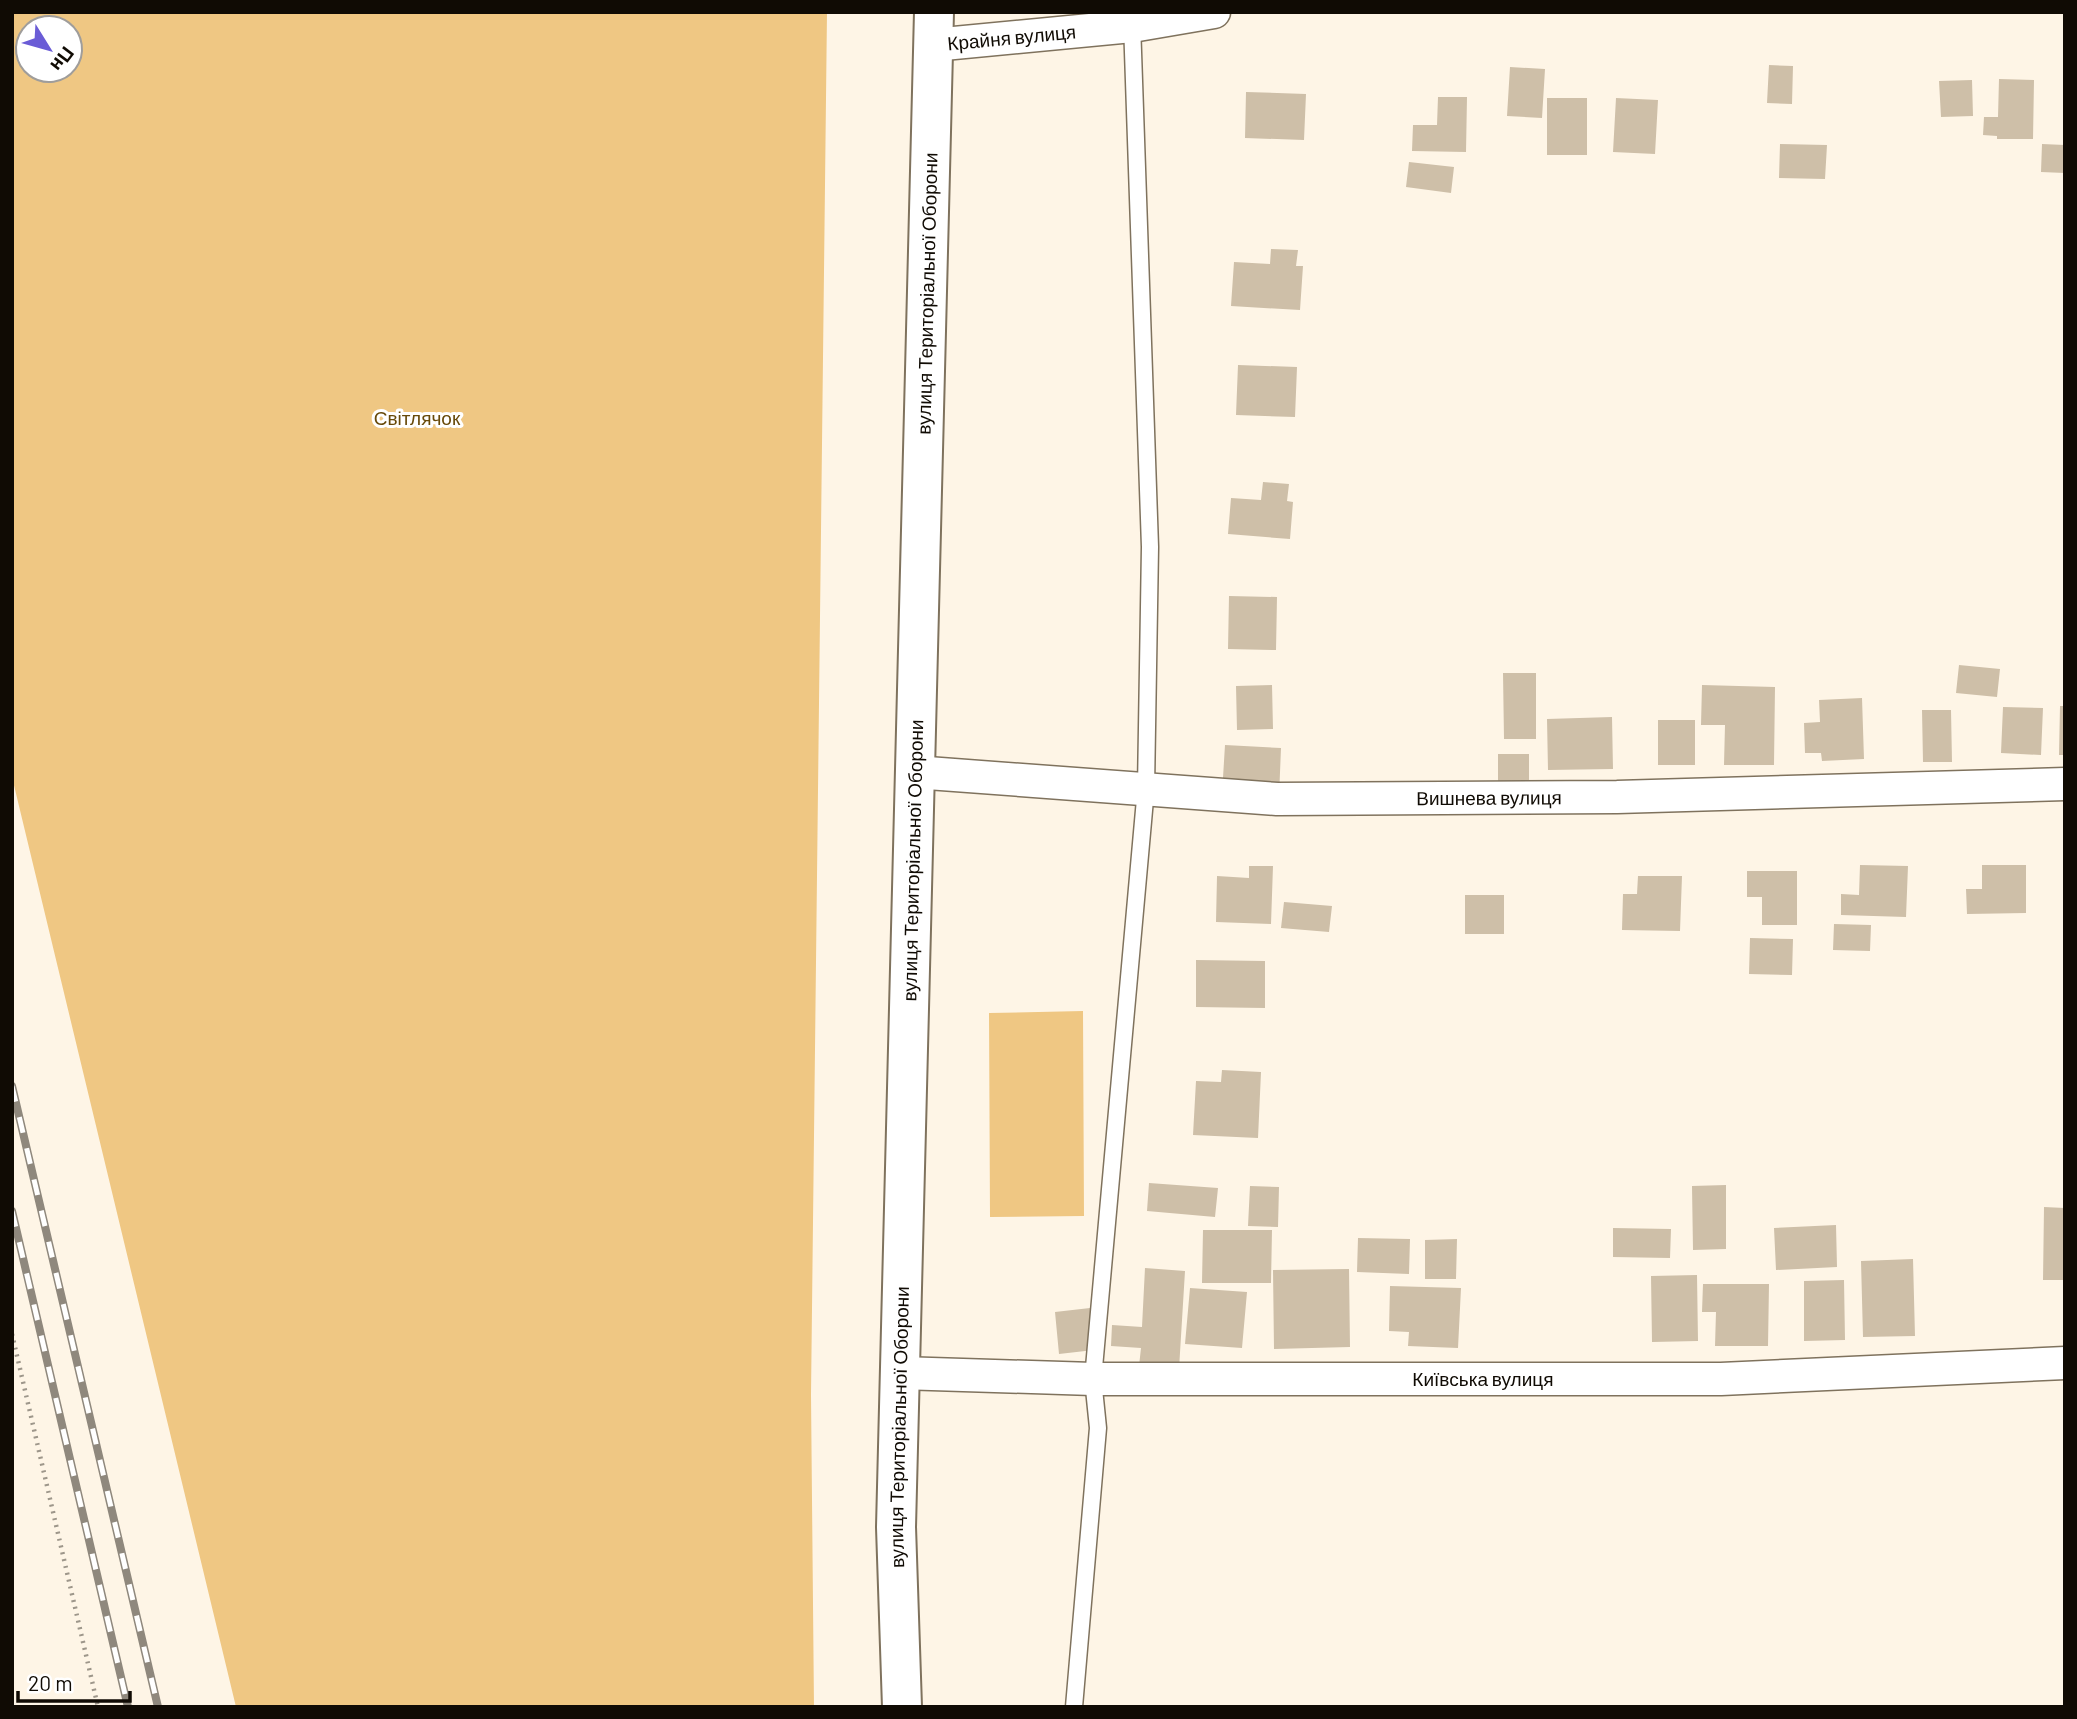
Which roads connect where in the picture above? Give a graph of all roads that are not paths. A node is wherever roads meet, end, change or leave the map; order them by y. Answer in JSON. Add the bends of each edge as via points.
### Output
{"nodes":[{"id":1,"x":1214,"y":12,"type":"edge"},
{"id":2,"x":1133,"y":19,"type":"edge"},
{"id":3,"x":934,"y":29,"type":"edge"},
{"id":4,"x":914,"y":772,"type":"junction"},
{"id":5,"x":2065,"y":784,"type":"edge"},
{"id":6,"x":1146,"y":788,"type":"junction"},
{"id":7,"x":2065,"y":1363,"type":"edge"},
{"id":8,"x":900,"y":1373,"type":"junction"},
{"id":9,"x":1093,"y":1378,"type":"junction"},
{"id":10,"x":902,"y":1707,"type":"edge"},
{"id":11,"x":1074,"y":1707,"type":"edge"}],
"edges":[{"from":1,"to":2,"type":"street","name":"Крайня вулиця"},
{"from":2,"to":3,"type":"street","name":"Крайня вулиця"},
{"from":2,"to":6,"type":"lane","via":[[1150,547]]},
{"from":3,"to":4,"type":"street","name":"вулиця Територіальної Оборони"},
{"from":4,"to":6,"type":"street","name":"Вишнева вулиця"},
{"from":4,"to":8,"type":"street","name":"вулиця Територіальної Оборони"},
{"from":5,"to":6,"type":"street","name":"Вишнева вулиця","via":[[1617,797],[1277,799]]},
{"from":6,"to":9,"type":"lane"},
{"from":7,"to":9,"type":"street","name":"Київська вулиця","via":[[1721,1379]]},
{"from":8,"to":9,"type":"street","name":"Київська вулиця"},
{"from":8,"to":10,"type":"street","name":"вулиця Територіальної Оборони","via":[[896,1527]]},
{"from":9,"to":11,"type":"lane","via":[[1098,1428]]}]}
